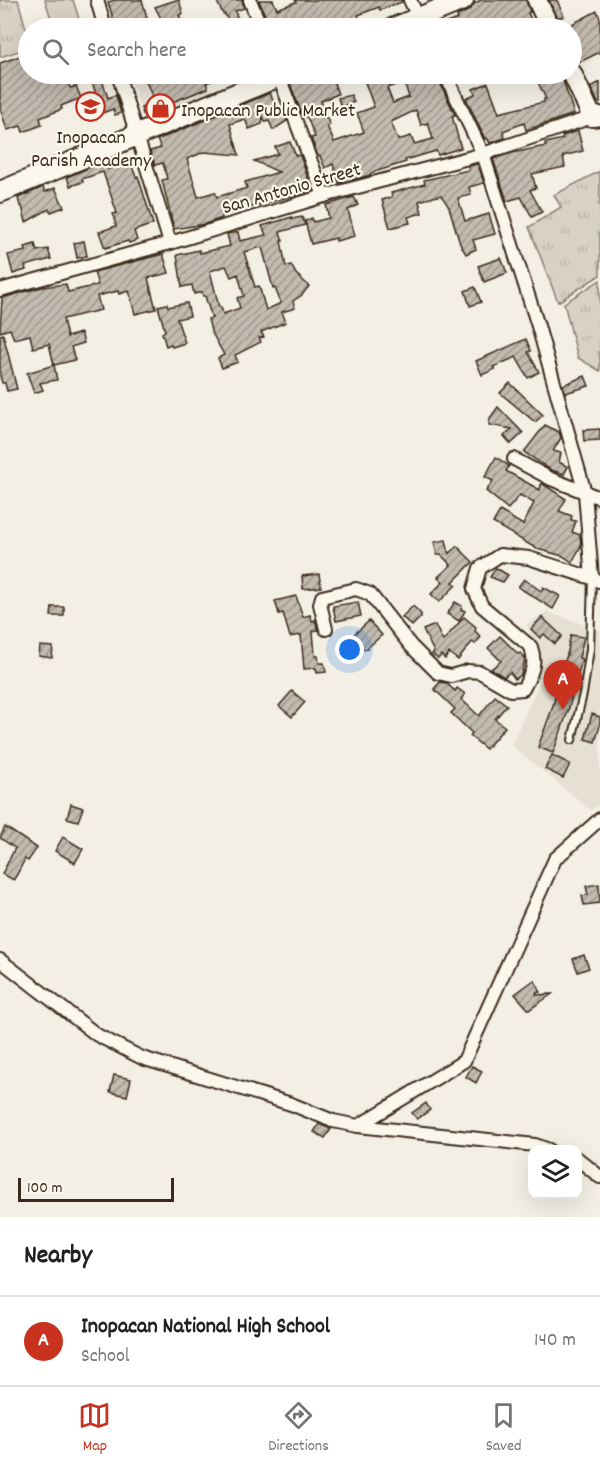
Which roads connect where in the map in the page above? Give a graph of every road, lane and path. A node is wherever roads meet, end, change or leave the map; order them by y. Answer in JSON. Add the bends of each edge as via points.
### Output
{"nodes":[{"id":1,"x":97,"y":0,"type":"edge"},
{"id":2,"x":250,"y":0,"type":"edge"},
{"id":3,"x":410,"y":0,"type":"edge"},
{"id":4,"x":463,"y":0,"type":"edge"},
{"id":5,"x":537,"y":0,"type":"edge"},
{"id":6,"x":102,"y":18,"type":"edge"},
{"id":7,"x":257,"y":18,"type":"edge"},
{"id":8,"x":418,"y":18,"type":"edge"},
{"id":9,"x":432,"y":18,"type":"edge"},
{"id":10,"x":545,"y":18,"type":"edge"},
{"id":11,"x":121,"y":84,"type":"edge"},
{"id":12,"x":258,"y":84,"type":"edge"},
{"id":13,"x":285,"y":84,"type":"edge"},
{"id":14,"x":450,"y":84,"type":"edge"},
{"id":15,"x":578,"y":84,"type":"edge"},
{"id":16,"x":596,"y":116,"type":"edge"},
{"id":17,"x":137,"y":136,"type":"junction"},
{"id":18,"x":483,"y":154,"type":"junction"},
{"id":19,"x":0,"y":192,"type":"edge"},
{"id":20,"x":324,"y":196,"type":"junction"},
{"id":21,"x":170,"y":243,"type":"junction"},
{"id":22,"x":0,"y":290,"type":"edge"},
{"id":23,"x":514,"y":459,"type":"dead end"},
{"id":24,"x":585,"y":493,"type":"junction"},
{"id":25,"x":600,"y":498,"type":"edge"},
{"id":26,"x":596,"y":580,"type":"edge"},
{"id":27,"x":326,"y":629,"type":"dead end"},
{"id":28,"x":572,"y":740,"type":"dead end"},
{"id":29,"x":600,"y":819,"type":"edge"},
{"id":30,"x":0,"y":960,"type":"edge"},
{"id":31,"x":358,"y":1126,"type":"junction"},
{"id":32,"x":535,"y":1145,"type":"edge"},
{"id":33,"x":582,"y":1162,"type":"edge"},
{"id":34,"x":600,"y":1177,"type":"edge"}],
"edges":[{"from":1,"to":6,"type":"street"},
{"from":2,"to":7,"type":"street"},
{"from":3,"to":8,"type":"street"},
{"from":4,"to":9,"type":"main road"},
{"from":5,"to":10,"type":"street"},
{"from":11,"to":17,"type":"street"},
{"from":12,"to":17,"type":"main road"},
{"from":13,"to":20,"type":"street"},
{"from":14,"to":18,"type":"street"},
{"from":15,"to":16,"type":"street"},
{"from":16,"to":18,"type":"street","name":"San Antonio Street"},
{"from":17,"to":19,"type":"main road"},
{"from":17,"to":21,"type":"street"},
{"from":18,"to":20,"type":"street","name":"San Antonio Street"},
{"from":18,"to":24,"type":"street","via":[[538,326]]},
{"from":20,"to":21,"type":"street","name":"San Antonio Street"},
{"from":21,"to":22,"type":"street","name":"San Antonio Street"},
{"from":23,"to":24,"type":"street"},
{"from":24,"to":25,"type":"street"},
{"from":24,"to":26,"type":"street"},
{"from":26,"to":27,"type":"street","via":[[529,558],[500,555],[480,568],[474,589],[482,606],[531,647],[534,669],[523,689],[511,690],[480,672],[451,676],[438,673],[370,594],[356,589],[322,597]]},
{"from":26,"to":28,"type":"lane","via":[[590,649]]},
{"from":29,"to":31,"type":"street","via":[[555,859],[464,1061]]},
{"from":30,"to":31,"type":"street","via":[[97,1035],[142,1058]]},
{"from":31,"to":32,"type":"street"},
{"from":33,"to":34,"type":"street"}]}
